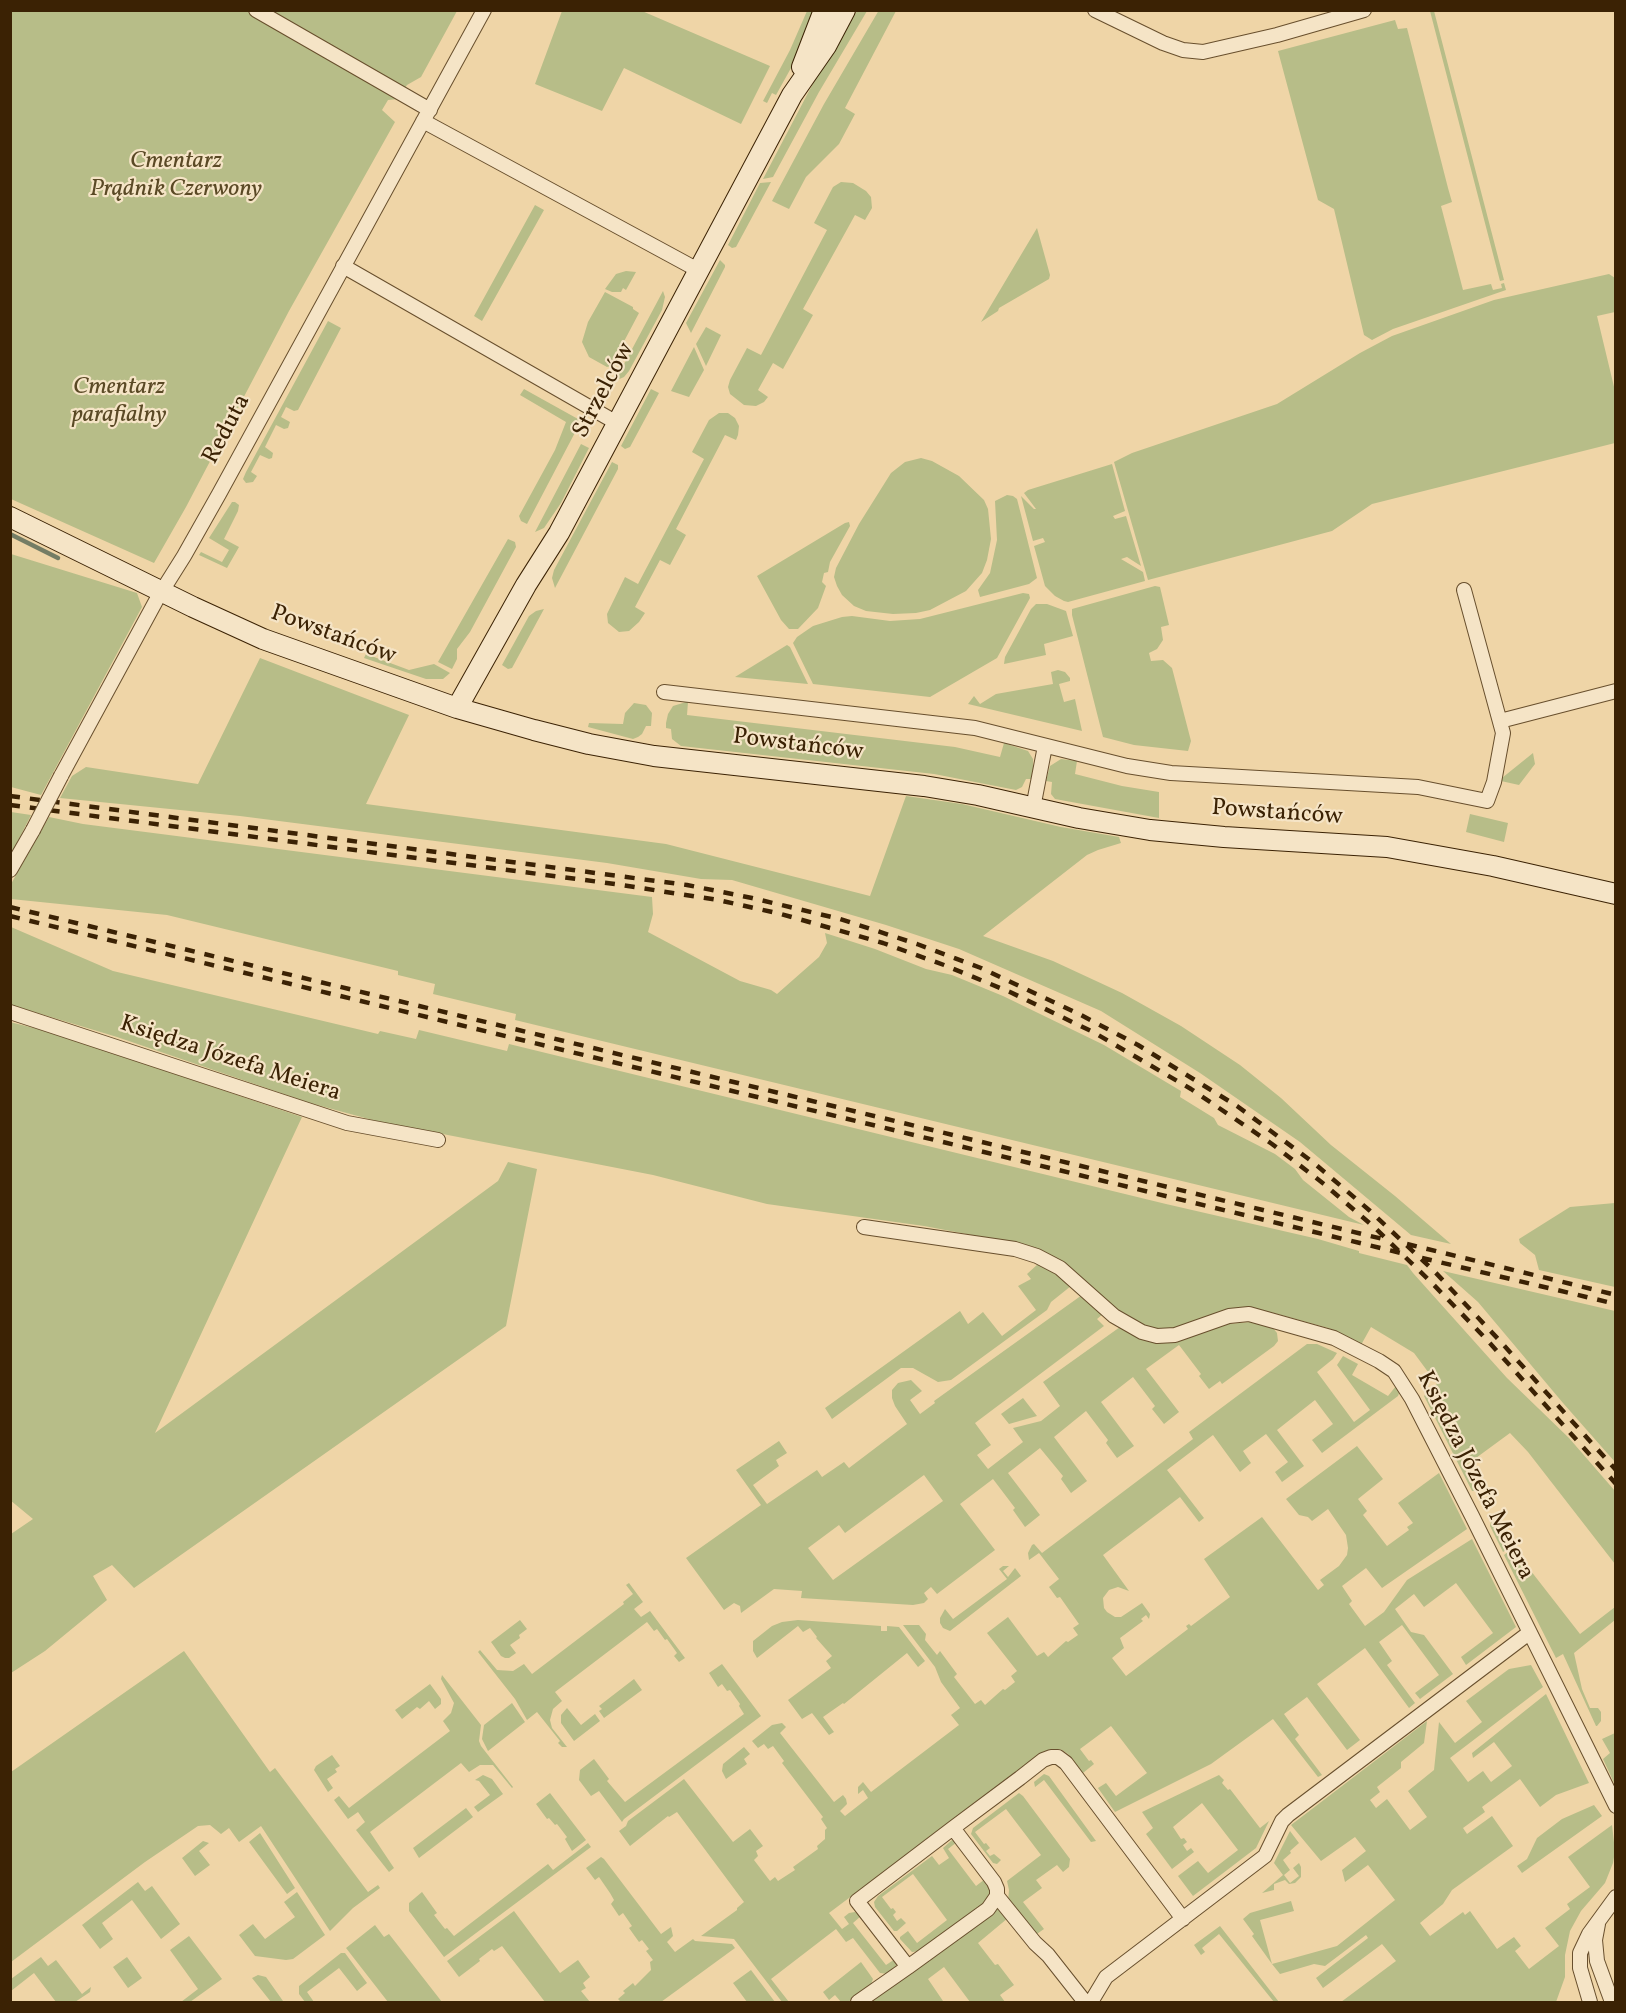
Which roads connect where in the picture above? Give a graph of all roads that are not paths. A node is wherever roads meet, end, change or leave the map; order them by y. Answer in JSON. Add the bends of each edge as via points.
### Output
{"nodes":[{"id":1,"x":256,"y":10,"type":"edge"},
{"id":2,"x":484,"y":10,"type":"edge"},
{"id":3,"x":824,"y":10,"type":"edge"},
{"id":4,"x":845,"y":10,"type":"edge"},
{"id":5,"x":1095,"y":10,"type":"edge"},
{"id":6,"x":1364,"y":10,"type":"edge"},
{"id":7,"x":792,"y":95,"type":"junction"},
{"id":8,"x":426,"y":115,"type":"junction"},
{"id":9,"x":343,"y":266,"type":"junction"},
{"id":10,"x":698,"y":270,"type":"junction"},
{"id":11,"x":616,"y":423,"type":"junction"},
{"id":12,"x":10,"y":517,"type":"edge"},
{"id":13,"x":1464,"y":590,"type":"dead end"},
{"id":14,"x":162,"y":592,"type":"junction"},
{"id":15,"x":1616,"y":691,"type":"edge"},
{"id":16,"x":664,"y":692,"type":"dead end"},
{"id":17,"x":457,"y":708,"type":"junction"},
{"id":18,"x":1500,"y":721,"type":"junction"},
{"id":19,"x":1045,"y":746,"type":"junction"},
{"id":20,"x":1034,"y":808,"type":"junction"},
{"id":21,"x":10,"y":870,"type":"edge"},
{"id":22,"x":1616,"y":894,"type":"edge"},
{"id":23,"x":10,"y":1012,"type":"edge"},
{"id":24,"x":438,"y":1140,"type":"dead end"},
{"id":25,"x":864,"y":1227,"type":"dead end"},
{"id":26,"x":1529,"y":1633,"type":"junction"},
{"id":27,"x":1616,"y":1806,"type":"edge"},
{"id":28,"x":953,"y":1828,"type":"junction"},
{"id":29,"x":997,"y":1896,"type":"junction"},
{"id":30,"x":1616,"y":1898,"type":"edge"},
{"id":31,"x":1183,"y":1919,"type":"junction"},
{"id":32,"x":1600,"y":1919,"type":"junction"},
{"id":33,"x":908,"y":1967,"type":"junction"},
{"id":34,"x":858,"y":2002,"type":"edge"},
{"id":35,"x":1085,"y":2002,"type":"edge"},
{"id":36,"x":1091,"y":2002,"type":"edge"},
{"id":37,"x":1590,"y":2002,"type":"edge"},
{"id":38,"x":1611,"y":2002,"type":"edge"}],
"edges":[{"from":1,"to":8,"type":"street"},
{"from":2,"to":8,"type":"street","name":"Reduta"},
{"from":3,"to":7,"type":"street","name":"Strzelców"},
{"from":4,"to":7,"type":"street","name":"Strzelców"},
{"from":5,"to":6,"type":"street","via":[[1162,44],[1203,52]]},
{"from":7,"to":10,"type":"street","name":"Strzelców"},
{"from":8,"to":9,"type":"street","name":"Reduta"},
{"from":8,"to":10,"type":"street"},
{"from":9,"to":11,"type":"street"},
{"from":9,"to":14,"type":"street","name":"Reduta"},
{"from":10,"to":11,"type":"street","name":"Strzelców"},
{"from":11,"to":17,"type":"street","name":"Strzelców","via":[[559,532]]},
{"from":12,"to":14,"type":"street","name":"Powstańców"},
{"from":13,"to":18,"type":"street"},
{"from":14,"to":17,"type":"street","name":"Powstańców","via":[[271,643]]},
{"from":14,"to":21,"type":"street","name":"Reduta","bridge":true},
{"from":15,"to":18,"type":"street"},
{"from":16,"to":19,"type":"street","via":[[975,728]]},
{"from":17,"to":20,"type":"street","name":"Powstańców","via":[[589,744],[654,756],[924,786]]},
{"from":18,"to":19,"type":"street","via":[[1503,733],[1487,801],[1418,787],[1171,773]]},
{"from":19,"to":20,"type":"street"},
{"from":20,"to":22,"type":"street","name":"Powstańców","via":[[1168,832],[1387,847]]},
{"from":23,"to":24,"type":"street","name":"Księdza Józefa Meiera","via":[[348,1123]]},
{"from":25,"to":26,"type":"street","name":"Księdza Józefa Meiera","via":[[1015,1249],[1037,1256],[1060,1268],[1114,1316],[1142,1332],[1181,1334],[1229,1316],[1249,1314],[1334,1338],[1378,1361],[1394,1371],[1404,1385]]},
{"from":26,"to":27,"type":"street","name":"Księdza Józefa Meiera"},
{"from":26,"to":31,"type":"street","via":[[1288,1815],[1265,1856]]},
{"from":28,"to":29,"type":"street","via":[[994,1882]]},
{"from":28,"to":31,"type":"street","via":[[1043,1760],[1058,1757]]},
{"from":28,"to":33,"type":"street","via":[[857,1901]]},
{"from":29,"to":33,"type":"street","via":[[988,1909]]},
{"from":29,"to":35,"type":"street"},
{"from":30,"to":32,"type":"street"},
{"from":31,"to":36,"type":"street","via":[[1106,1977]]},
{"from":32,"to":37,"type":"street","via":[[1585,1941],[1579,1960]]},
{"from":32,"to":38,"type":"street","via":[[1595,1953]]},
{"from":33,"to":34,"type":"street"}]}
